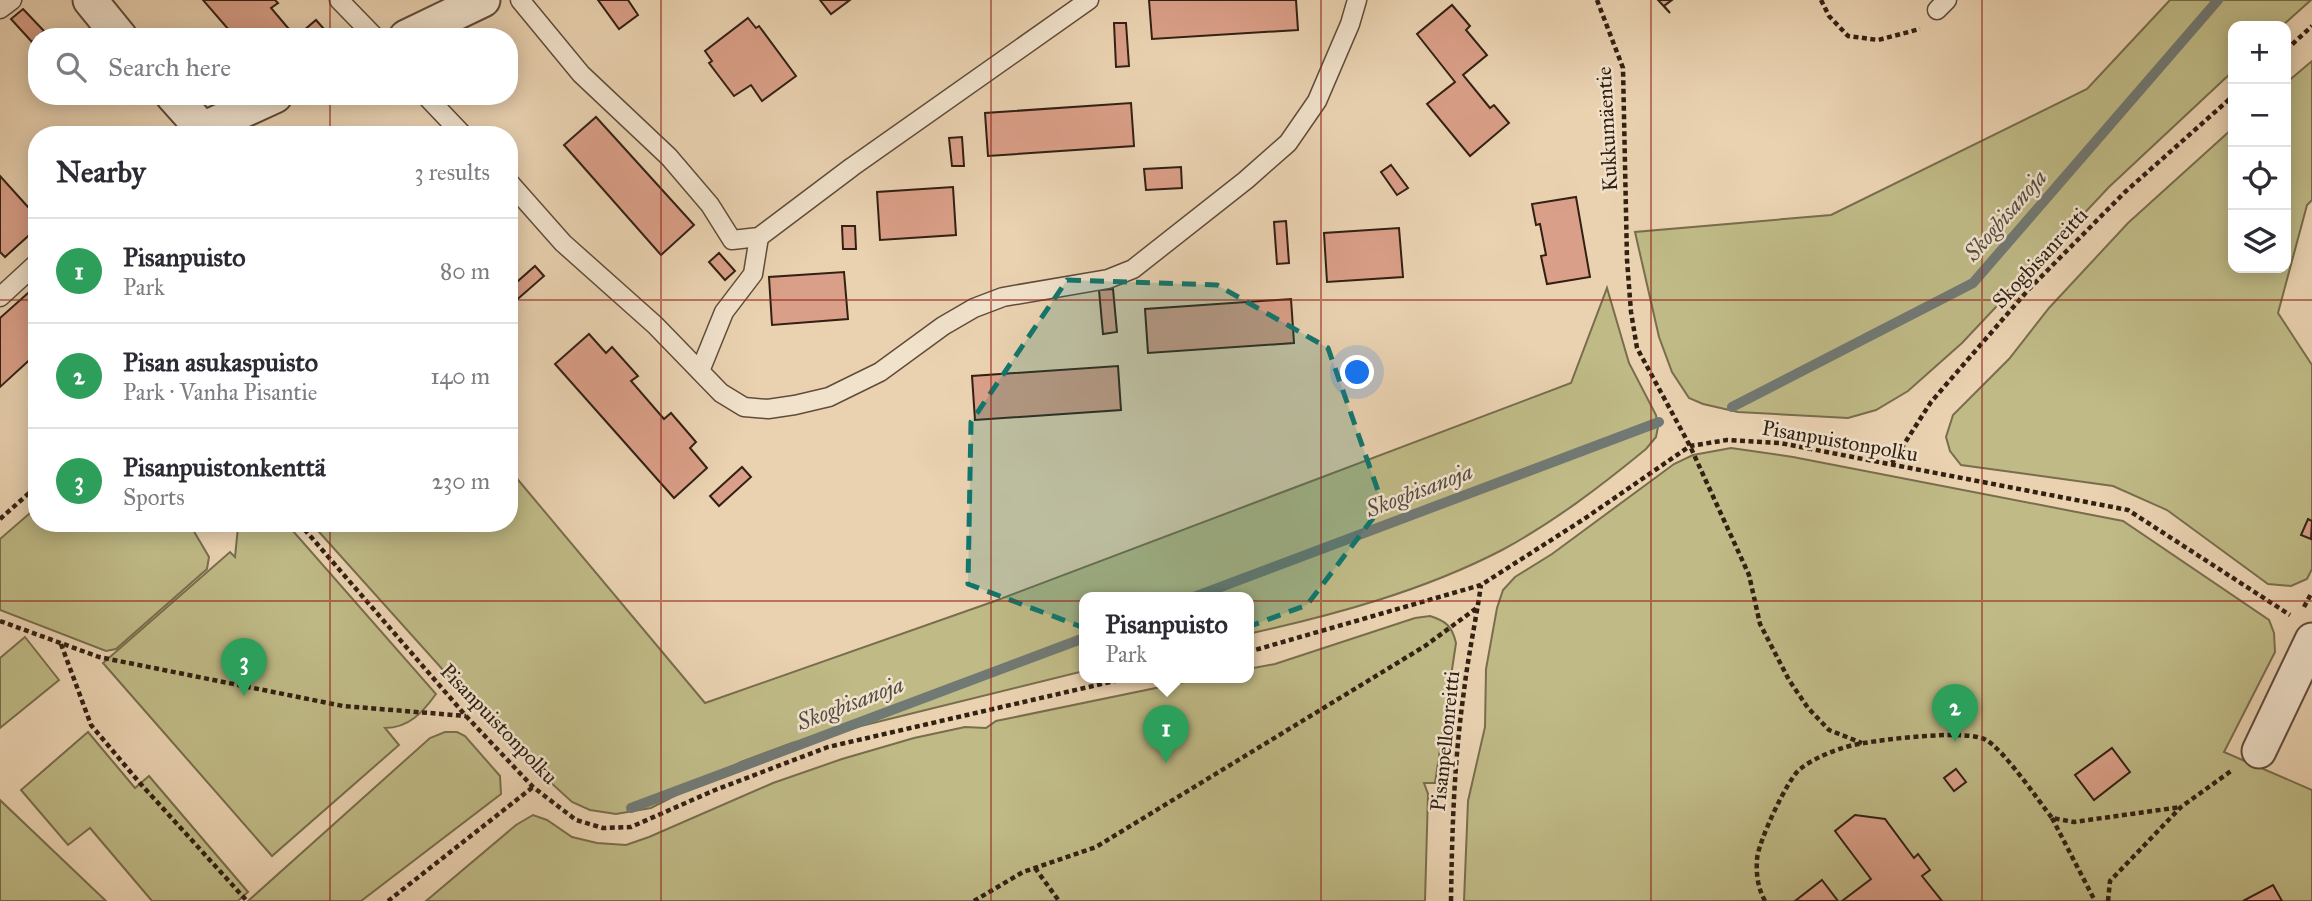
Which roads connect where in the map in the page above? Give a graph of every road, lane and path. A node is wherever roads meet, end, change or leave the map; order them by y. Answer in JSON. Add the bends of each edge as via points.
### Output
{"nodes":[{"id":1,"x":12,"y":0,"type":"edge"},
{"id":2,"x":90,"y":0,"type":"edge"},
{"id":3,"x":340,"y":0,"type":"edge"},
{"id":4,"x":483,"y":0,"type":"edge"},
{"id":5,"x":520,"y":0,"type":"edge"},
{"id":6,"x":1089,"y":0,"type":"edge"},
{"id":7,"x":1357,"y":0,"type":"edge"},
{"id":8,"x":1597,"y":0,"type":"edge"},
{"id":9,"x":1821,"y":0,"type":"edge"},
{"id":10,"x":1942,"y":5,"type":"edge"},
{"id":11,"x":0,"y":9,"type":"edge"},
{"id":12,"x":2312,"y":26,"type":"edge"},
{"id":13,"x":113,"y":28,"type":"edge"},
{"id":14,"x":366,"y":28,"type":"edge"},
{"id":15,"x":425,"y":28,"type":"edge"},
{"id":16,"x":2291,"y":45,"type":"edge"},
{"id":17,"x":2228,"y":100,"type":"edge"},
{"id":18,"x":181,"y":105,"type":"edge"},
{"id":19,"x":258,"y":105,"type":"edge"},
{"id":20,"x":435,"y":105,"type":"edge"},
{"id":21,"x":200,"y":126,"type":"edge"},
{"id":22,"x":217,"y":126,"type":"edge"},
{"id":23,"x":454,"y":126,"type":"edge"},
{"id":24,"x":518,"y":192,"type":"edge"},
{"id":25,"x":760,"y":237,"type":"junction"},
{"id":26,"x":28,"y":272,"type":"edge"},
{"id":27,"x":0,"y":298,"type":"edge"},
{"id":28,"x":701,"y":371,"type":"junction"},
{"id":29,"x":1690,"y":446,"type":"junction"},
{"id":30,"x":1892,"y":463,"type":"junction"},
{"id":31,"x":28,"y":494,"type":"edge"},
{"id":32,"x":0,"y":519,"type":"edge"},
{"id":33,"x":307,"y":532,"type":"edge"},
{"id":34,"x":1481,"y":585,"type":"junction"},
{"id":35,"x":1478,"y":607,"type":"junction"},
{"id":36,"x":0,"y":621,"type":"edge"},
{"id":37,"x":2305,"y":630,"type":"edge"},
{"id":38,"x":60,"y":643,"type":"junction"},
{"id":39,"x":1254,"y":650,"type":"edge"},
{"id":40,"x":1106,"y":683,"type":"edge"},
{"id":41,"x":466,"y":716,"type":"junction"},
{"id":42,"x":1862,"y":743,"type":"junction"},
{"id":43,"x":2259,"y":751,"type":"joint"},
{"id":44,"x":533,"y":787,"type":"junction"},
{"id":45,"x":2181,"y":807,"type":"junction"},
{"id":46,"x":2052,"y":818,"type":"junction"},
{"id":47,"x":1035,"y":868,"type":"junction"},
{"id":48,"x":247,"y":901,"type":"edge"},
{"id":49,"x":388,"y":901,"type":"edge"},
{"id":50,"x":974,"y":901,"type":"edge"},
{"id":51,"x":1059,"y":901,"type":"edge"},
{"id":52,"x":1451,"y":901,"type":"edge"},
{"id":53,"x":1765,"y":901,"type":"edge"},
{"id":54,"x":2095,"y":901,"type":"edge"},
{"id":55,"x":2108,"y":901,"type":"edge"}],
"edges":[{"from":1,"to":11,"type":"lane"},
{"from":2,"to":13,"type":"street"},
{"from":3,"to":14,"type":"lane"},
{"from":4,"to":15,"type":"street"},
{"from":5,"to":25,"type":"lane","via":[[582,74],[669,157],[710,205],[732,240]]},
{"from":6,"to":25,"type":"lane"},
{"from":7,"to":28,"type":"lane","via":[[1317,101],[1288,143],[1133,269],[1108,279],[1003,297],[974,308],[880,372],[829,397],[796,405],[744,407]]},
{"from":8,"to":29,"type":"path","name":"Kukkumäentie","via":[[1623,68],[1627,260],[1637,348]]},
{"from":9,"to":10,"type":"path","via":[[1848,36],[1878,40],[1922,29]]},
{"from":12,"to":16,"type":"path"},
{"from":17,"to":30,"type":"path","name":"Skogbisanreitti","via":[[2125,191],[2029,289],[1931,402]]},
{"from":18,"to":21,"type":"street"},
{"from":19,"to":22,"type":"street"},
{"from":20,"to":23,"type":"lane"},
{"from":24,"to":28,"type":"lane","via":[[563,243]]},
{"from":25,"to":28,"type":"lane","via":[[753,274],[724,312]]},
{"from":26,"to":27,"type":"lane"},
{"from":29,"to":30,"type":"path","name":"Pisanpuistonpolku","via":[[1727,440],[1780,443]]},
{"from":29,"to":34,"type":"path","name":"Pisanpuistonpolku"},
{"from":29,"to":42,"type":"path","name":"Kukkumäentie","via":[[1749,575],[1760,624],[1789,680],[1829,730]]},
{"from":30,"to":37,"type":"path","name":"Pisanpuistonpolku","via":[[2128,510]]},
{"from":31,"to":32,"type":"path"},
{"from":33,"to":41,"type":"path","name":"Pisanpuistonpolku"},
{"from":34,"to":35,"type":"path","name":"Pisanpellonreitti"},
{"from":34,"to":39,"type":"path","name":"Pisanpuistonpolku"},
{"from":35,"to":47,"type":"path","via":[[1425,646],[1096,846]]},
{"from":35,"to":52,"type":"path","name":"Pisanpellonreitti","via":[[1457,753]]},
{"from":36,"to":38,"type":"path"},
{"from":37,"to":43,"type":"street"},
{"from":38,"to":41,"type":"path","via":[[99,657],[343,706]]},
{"from":38,"to":48,"type":"path","via":[[92,724]]},
{"from":40,"to":44,"type":"path","name":"Pisanpuistonpolku","via":[[828,747],[631,827],[603,828],[576,820]]},
{"from":41,"to":44,"type":"path","name":"Pisanpuistonpolku"},
{"from":42,"to":46,"type":"path","via":[[1958,734],[1985,739]]},
{"from":42,"to":53,"type":"path","via":[[1798,770],[1756,857],[1758,888]]},
{"from":43,"to":45,"type":"path"},
{"from":44,"to":49,"type":"path"},
{"from":45,"to":46,"type":"path","via":[[2074,822]]},
{"from":45,"to":55,"type":"path","via":[[2110,881]]},
{"from":46,"to":54,"type":"path"},
{"from":47,"to":50,"type":"path"},
{"from":47,"to":51,"type":"path"}]}
